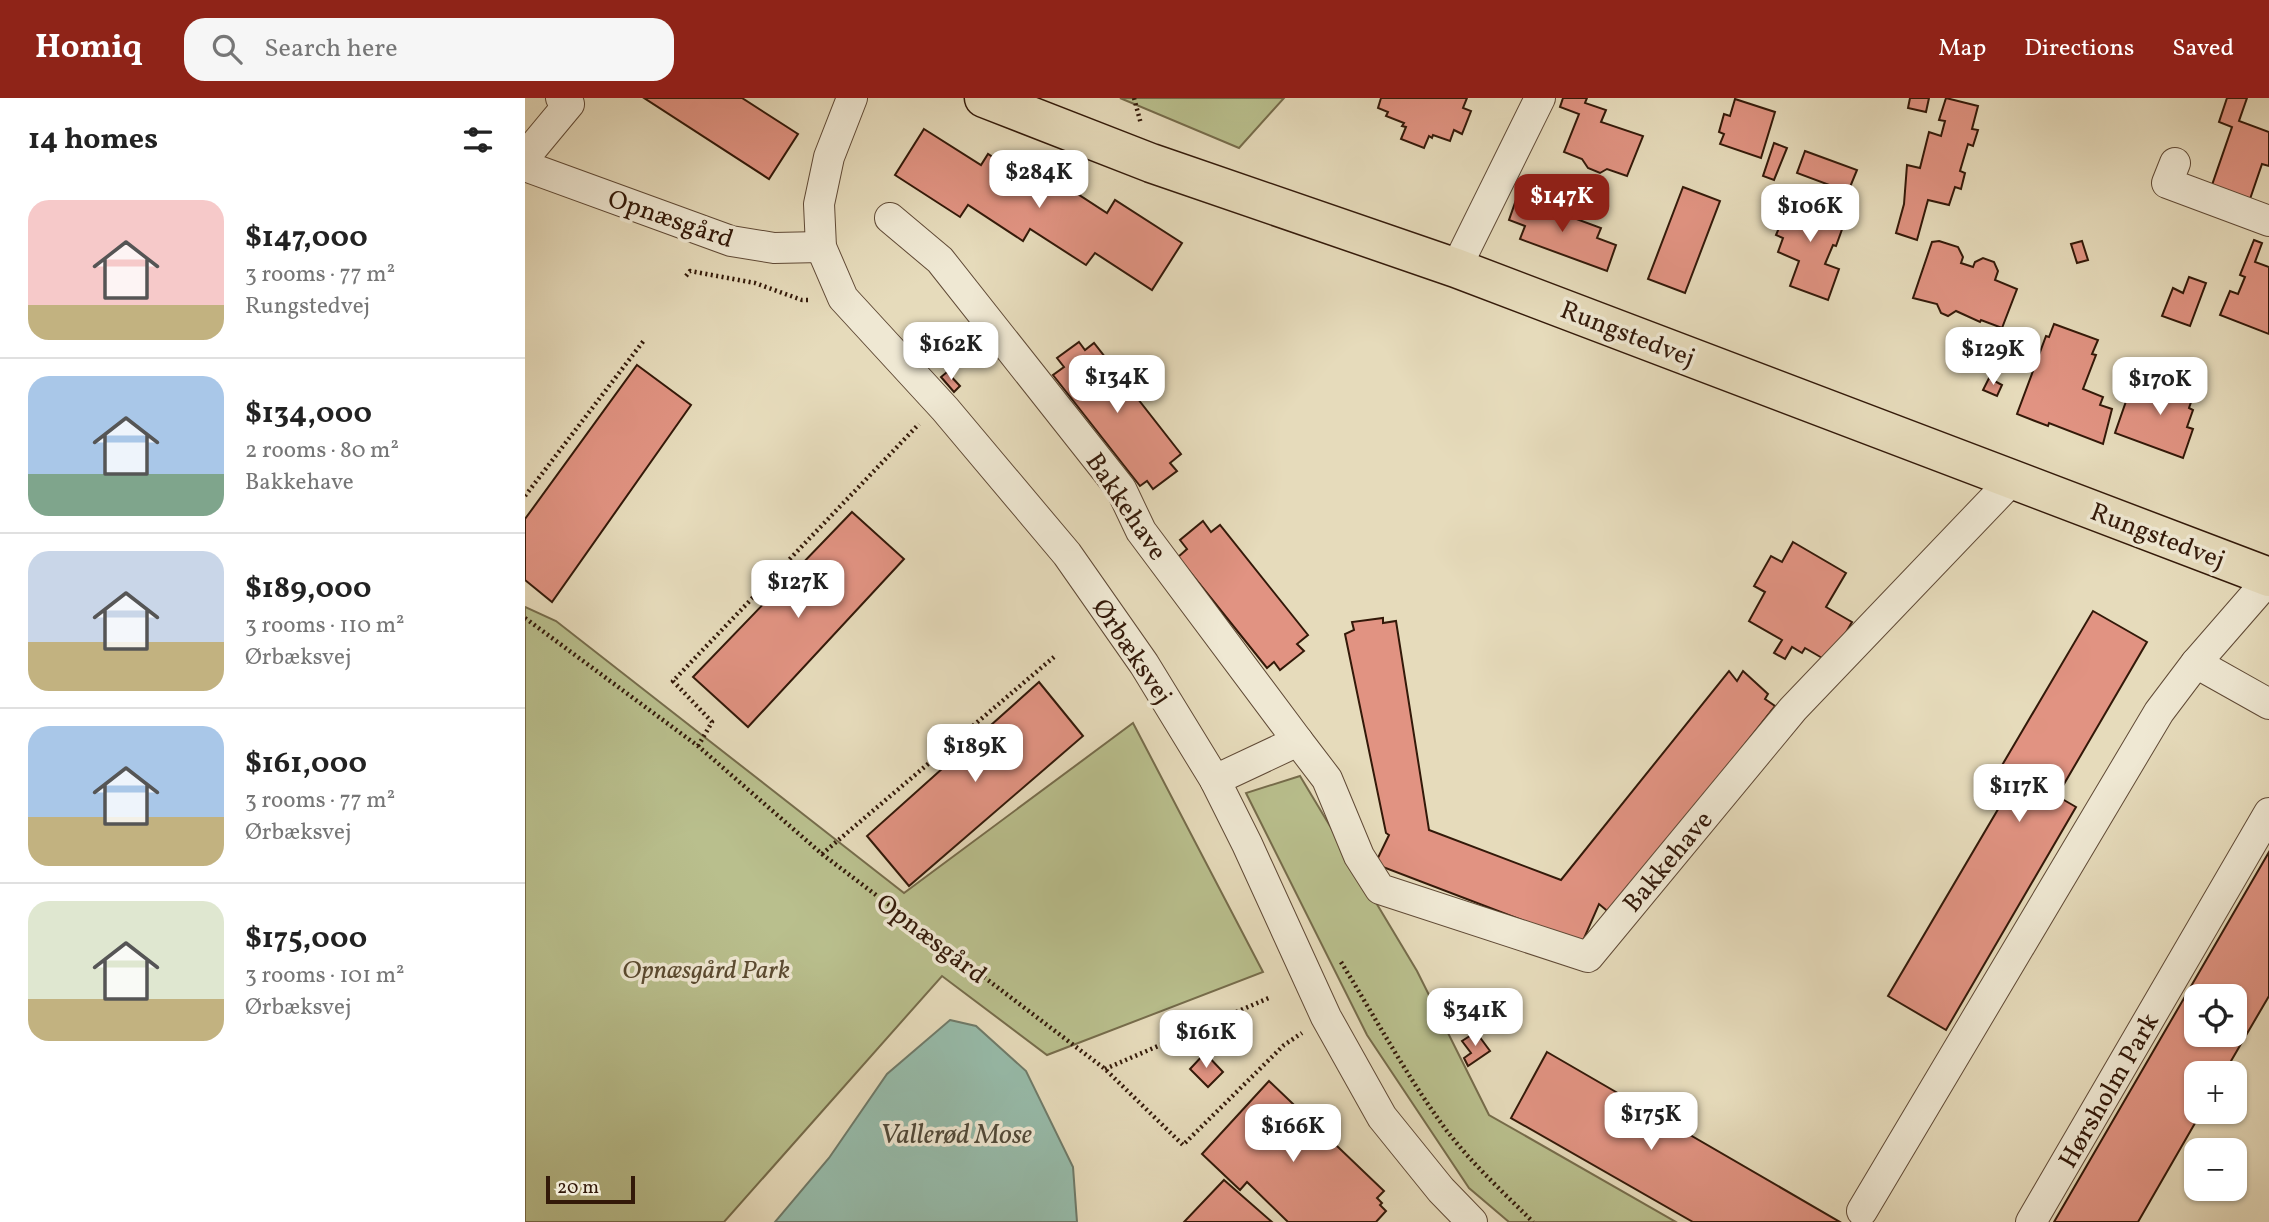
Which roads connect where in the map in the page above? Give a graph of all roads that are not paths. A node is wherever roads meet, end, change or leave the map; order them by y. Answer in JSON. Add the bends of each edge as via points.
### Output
{"nodes":[{"id":1,"x":561,"y":98,"type":"edge"},
{"id":2,"x":852,"y":98,"type":"edge"},
{"id":3,"x":984,"y":98,"type":"edge"},
{"id":4,"x":1540,"y":98,"type":"edge"},
{"id":5,"x":525,"y":157,"type":"edge"},
{"id":6,"x":2175,"y":163,"type":"dead end"},
{"id":7,"x":525,"y":166,"type":"edge"},
{"id":8,"x":890,"y":218,"type":"dead end"},
{"id":9,"x":2269,"y":221,"type":"edge"},
{"id":10,"x":821,"y":247,"type":"junction"},
{"id":11,"x":1456,"y":268,"type":"junction"},
{"id":12,"x":2012,"y":480,"type":"junction"},
{"id":13,"x":2269,"y":578,"type":"edge"},
{"id":14,"x":2196,"y":663,"type":"junction"},
{"id":15,"x":2269,"y":704,"type":"edge"},
{"id":16,"x":1298,"y":741,"type":"junction"},
{"id":17,"x":1215,"y":780,"type":"junction"},
{"id":18,"x":2269,"y":813,"type":"edge"},
{"id":19,"x":1862,"y":1211,"type":"dead end"},
{"id":20,"x":1472,"y":1222,"type":"edge"},
{"id":21,"x":2031,"y":1222,"type":"edge"}],
"edges":[{"from":1,"to":5,"type":"street","via":[[569,103]]},
{"from":2,"to":10,"type":"street","name":"Ørbæksvej","via":[[829,157],[819,204]]},
{"from":3,"to":11,"type":"main road","name":"Rungstedvej","via":[[1151,163]]},
{"from":4,"to":11,"type":"street"},
{"from":6,"to":9,"type":"street","via":[[2167,183]]},
{"from":7,"to":10,"type":"street","name":"Opnæsgård","via":[[731,242],[774,248]]},
{"from":8,"to":16,"type":"street","name":"Bakkehave","via":[[940,260],[1121,489],[1141,531]]},
{"from":10,"to":17,"type":"street","name":"Ørbæksvej","via":[[843,298],[945,409],[1067,554],[1144,664]]},
{"from":11,"to":12,"type":"main road","name":"Rungstedvej"},
{"from":12,"to":13,"type":"main road","name":"Rungstedvej"},
{"from":12,"to":16,"type":"street","name":"Bakkehave","via":[[1793,709],[1588,957],[1380,889],[1359,856],[1327,779]]},
{"from":13,"to":14,"type":"street"},
{"from":14,"to":15,"type":"street"},
{"from":14,"to":19,"type":"street","via":[[2153,722]]},
{"from":16,"to":17,"type":"street"},
{"from":17,"to":20,"type":"street","name":"Ørbæksvej","via":[[1326,1017],[1382,1117]]},
{"from":18,"to":21,"type":"street","name":"Hørsholm Park"}]}
